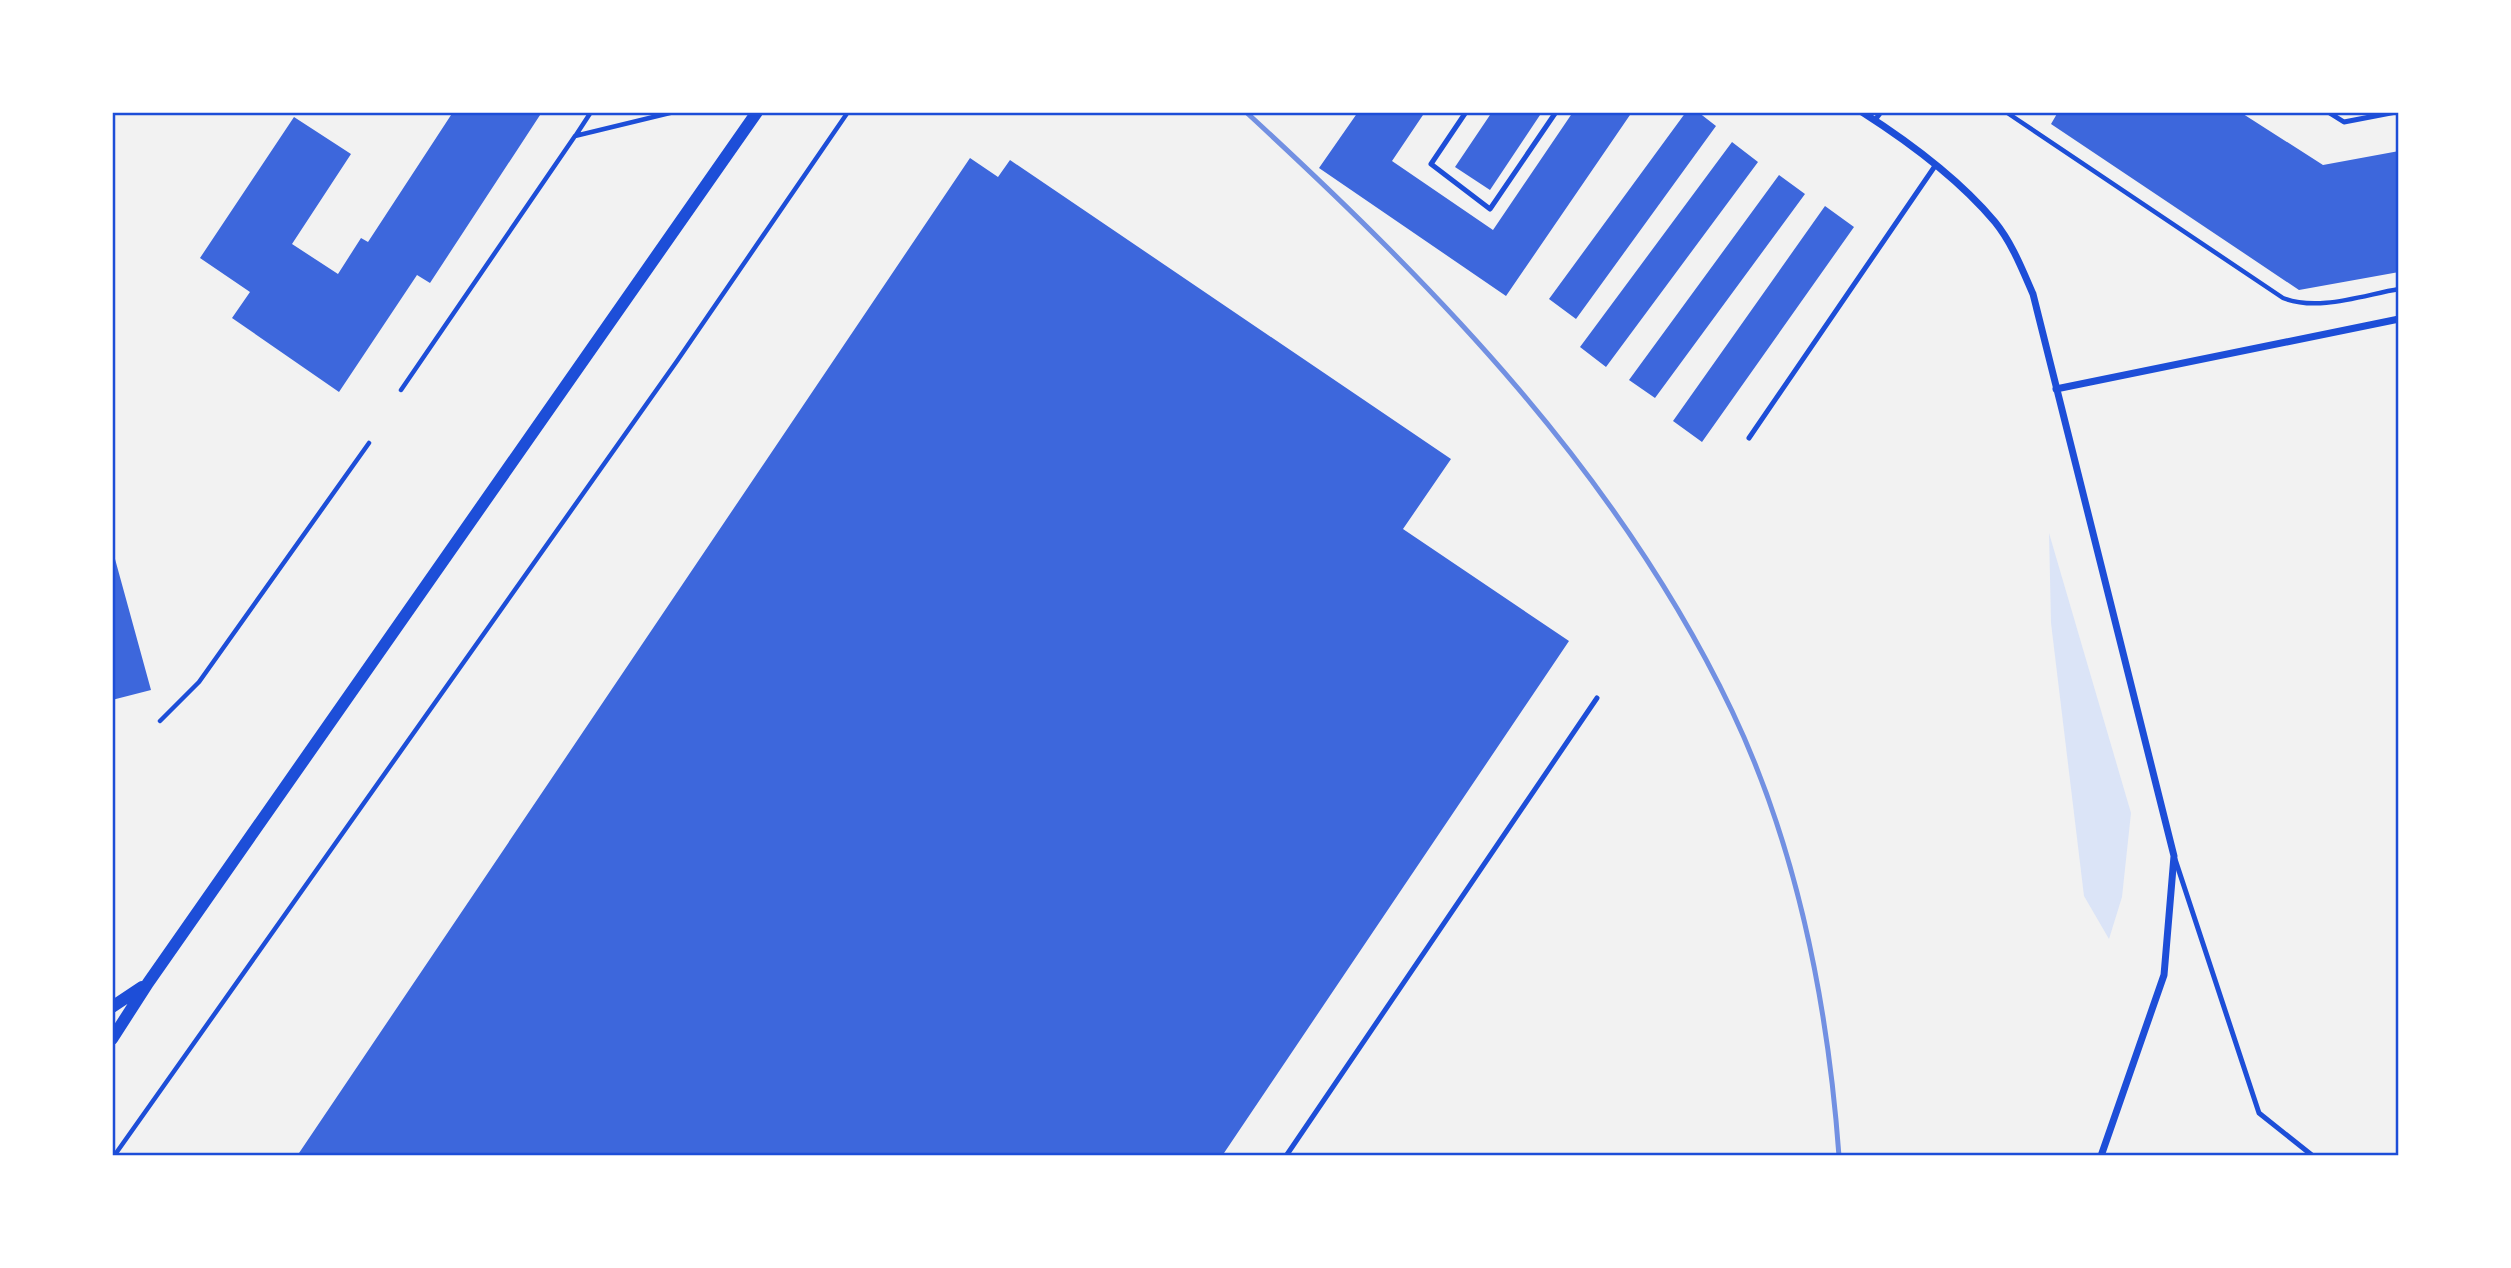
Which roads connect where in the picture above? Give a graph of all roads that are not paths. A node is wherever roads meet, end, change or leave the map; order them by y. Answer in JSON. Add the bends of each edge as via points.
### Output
{"nodes":[{"id":1,"x":757,"y":112,"type":"edge"},
{"id":2,"x":1466,"y":112,"type":"edge"},
{"id":3,"x":1556,"y":112,"type":"edge"},
{"id":4,"x":1862,"y":112,"type":"edge"},
{"id":5,"x":1881,"y":112,"type":"edge"},
{"id":6,"x":2328,"y":112,"type":"edge"},
{"id":7,"x":2396,"y":112,"type":"edge"},
{"id":8,"x":1875,"y":120,"type":"junction"},
{"id":9,"x":1935,"y":166,"type":"junction"},
{"id":10,"x":2399,"y":319,"type":"edge"},
{"id":11,"x":2056,"y":389,"type":"junction"},
{"id":12,"x":1749,"y":438,"type":"dead end"},
{"id":13,"x":1597,"y":698,"type":"dead end"},
{"id":14,"x":2174,"y":856,"type":"junction"},
{"id":15,"x":148,"y":983,"type":"junction"},
{"id":16,"x":112,"y":1007,"type":"edge"},
{"id":17,"x":112,"y":1039,"type":"edge"},
{"id":18,"x":1286,"y":1156,"type":"edge"},
{"id":19,"x":2101,"y":1156,"type":"edge"},
{"id":20,"x":2313,"y":1156,"type":"edge"}],
"edges":[{"from":1,"to":15,"type":"street"},
{"from":2,"to":3,"type":"lane","via":[[1431,164],[1490,209]]},
{"from":4,"to":8,"type":"street"},
{"from":5,"to":8,"type":"lane"},
{"from":6,"to":7,"type":"lane","via":[[2344,122]]},
{"from":8,"to":9,"type":"street"},
{"from":9,"to":11,"type":"street","via":[[1996,223],[2017,256],[2033,293]]},
{"from":9,"to":12,"type":"lane"},
{"from":10,"to":11,"type":"street"},
{"from":11,"to":14,"type":"street"},
{"from":13,"to":18,"type":"lane"},
{"from":14,"to":19,"type":"street","via":[[2164,975]]},
{"from":14,"to":20,"type":"lane","via":[[2259,1113]]},
{"from":15,"to":16,"type":"street"},
{"from":15,"to":17,"type":"street"}]}
